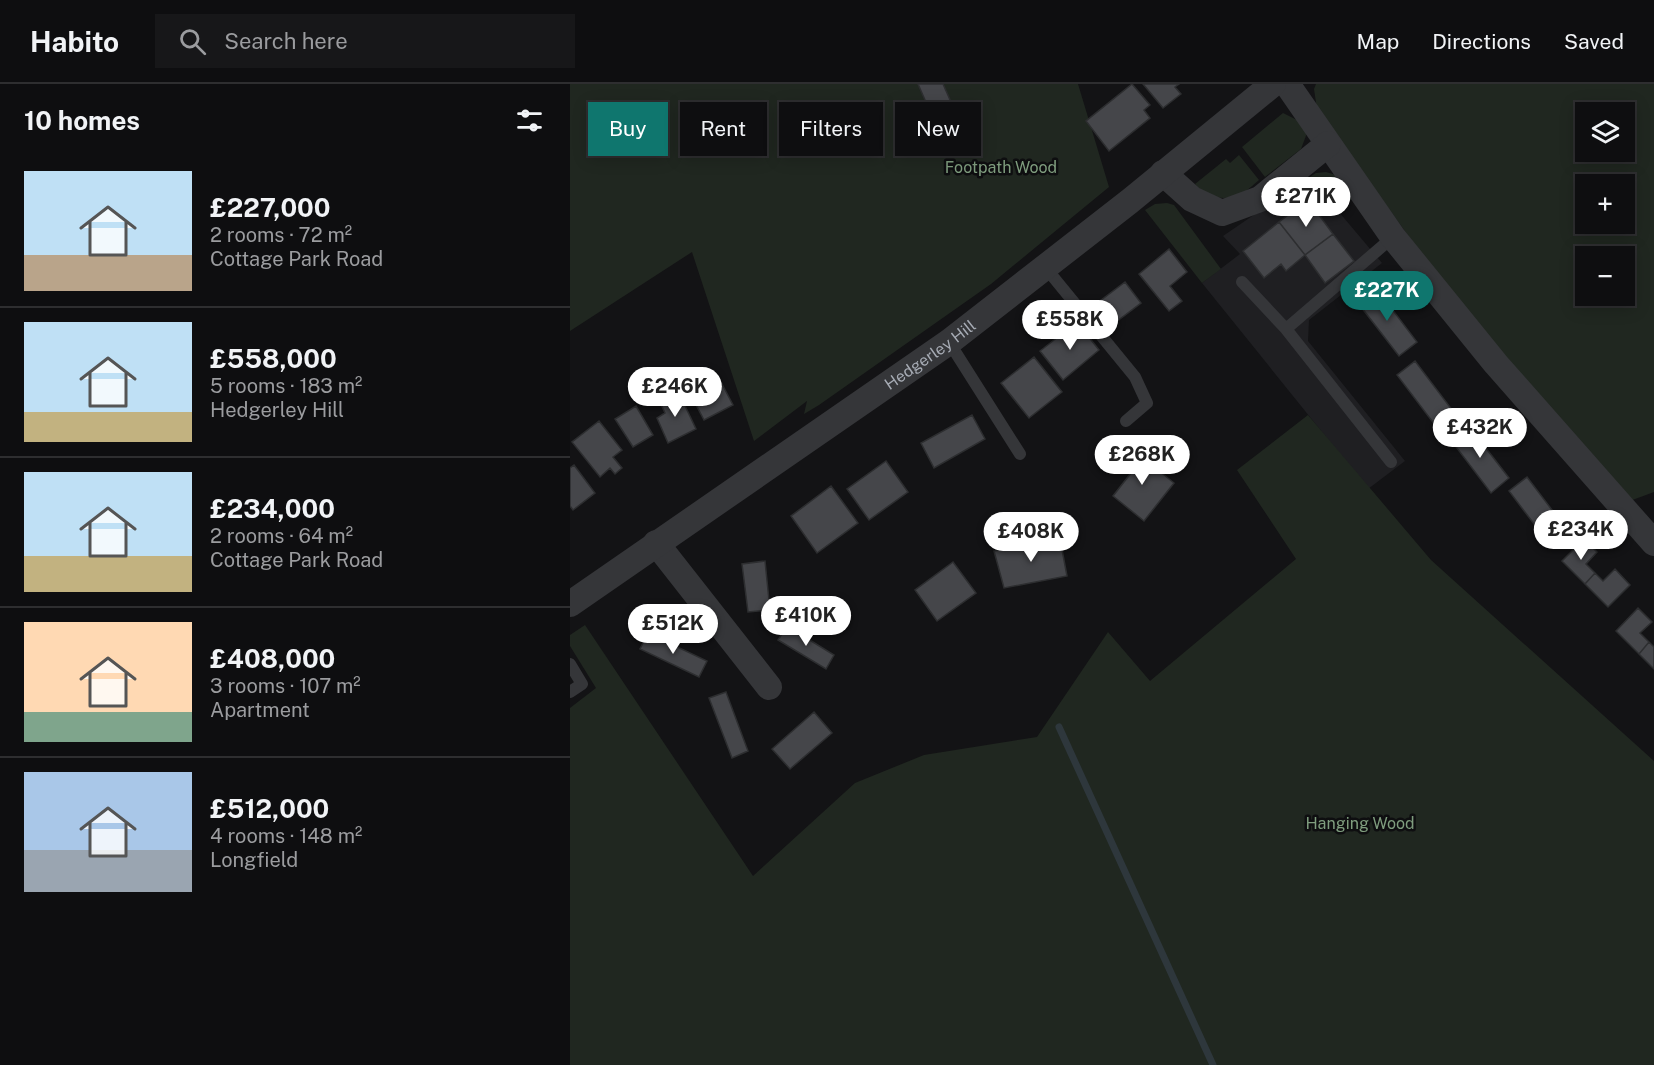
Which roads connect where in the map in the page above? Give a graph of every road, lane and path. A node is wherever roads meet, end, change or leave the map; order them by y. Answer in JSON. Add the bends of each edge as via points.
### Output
{"nodes":[{"id":1,"x":1273,"y":84,"type":"edge"},
{"id":2,"x":1287,"y":84,"type":"edge"},
{"id":3,"x":1328,"y":144,"type":"junction"},
{"id":4,"x":1163,"y":173,"type":"junction"},
{"id":5,"x":1393,"y":237,"type":"junction"},
{"id":6,"x":1045,"y":267,"type":"junction"},
{"id":7,"x":1242,"y":282,"type":"dead end"},
{"id":8,"x":1286,"y":329,"type":"junction"},
{"id":9,"x":949,"y":342,"type":"junction"},
{"id":10,"x":1126,"y":421,"type":"dead end"},
{"id":11,"x":1020,"y":454,"type":"dead end"},
{"id":12,"x":1391,"y":462,"type":"dead end"},
{"id":13,"x":1650,"y":529,"type":"edge"},
{"id":14,"x":656,"y":543,"type":"junction"},
{"id":15,"x":570,"y":604,"type":"edge"},
{"id":16,"x":570,"y":664,"type":"edge"},
{"id":17,"x":769,"y":687,"type":"dead end"},
{"id":18,"x":570,"y":692,"type":"edge"}],
"edges":[{"from":1,"to":4,"type":"street","name":"Hedgerley Hill"},
{"from":2,"to":3,"type":"street"},
{"from":3,"to":4,"type":"street","via":[[1260,200],[1222,213],[1192,199]]},
{"from":3,"to":5,"type":"street"},
{"from":4,"to":6,"type":"street","name":"Hedgerley Hill"},
{"from":5,"to":8,"type":"lane"},
{"from":5,"to":13,"type":"street","via":[[1496,364]]},
{"from":6,"to":9,"type":"street","name":"Hedgerley Hill"},
{"from":6,"to":10,"type":"lane","via":[[1135,377],[1147,403]]},
{"from":7,"to":8,"type":"lane"},
{"from":8,"to":12,"type":"lane"},
{"from":9,"to":11,"type":"lane"},
{"from":9,"to":14,"type":"street","name":"Hedgerley Hill"},
{"from":14,"to":15,"type":"street","name":"Hedgerley Hill"},
{"from":14,"to":17,"type":"street"},
{"from":16,"to":18,"type":"lane","via":[[582,684]]}]}
